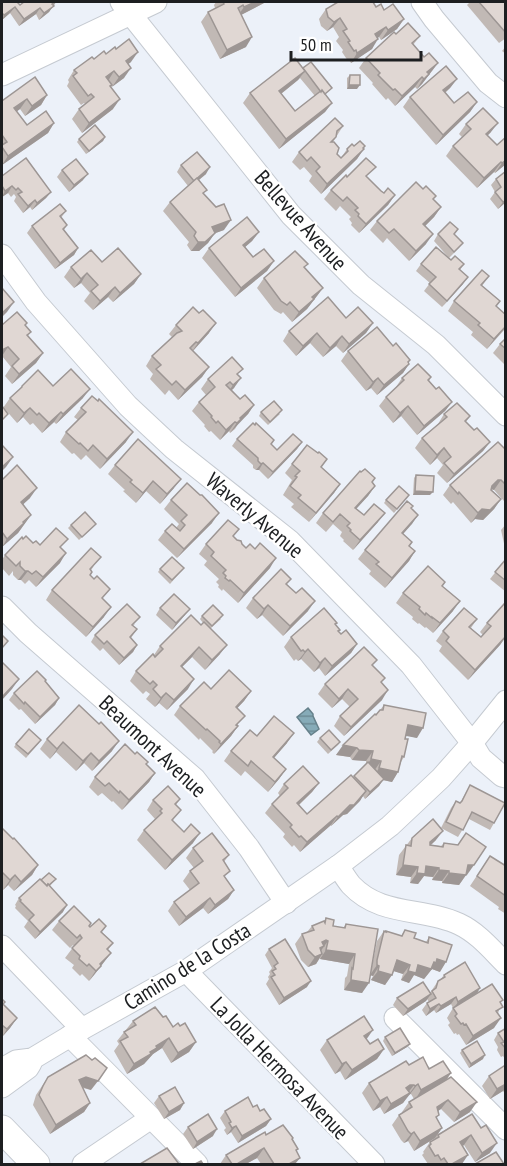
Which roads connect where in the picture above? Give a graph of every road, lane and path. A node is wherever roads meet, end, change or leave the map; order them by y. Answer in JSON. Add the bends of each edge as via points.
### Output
{"nodes":[{"id":1,"x":156,"y":2,"type":"edge"},
{"id":2,"x":422,"y":2,"type":"edge"},
{"id":3,"x":125,"y":7,"type":"edge"},
{"id":4,"x":2,"y":75,"type":"edge"},
{"id":5,"x":506,"y":97,"type":"edge"},
{"id":6,"x":2,"y":255,"type":"edge"},
{"id":7,"x":506,"y":415,"type":"edge"},
{"id":8,"x":2,"y":607,"type":"edge"},
{"id":9,"x":506,"y":701,"type":"edge"},
{"id":10,"x":472,"y":743,"type":"junction"},
{"id":11,"x":506,"y":777,"type":"edge"},
{"id":12,"x":338,"y":866,"type":"junction"},
{"id":13,"x":286,"y":903,"type":"junction"},
{"id":14,"x":2,"y":946,"type":"edge"},
{"id":15,"x":506,"y":964,"type":"edge"},
{"id":16,"x":186,"y":971,"type":"junction"},
{"id":17,"x":395,"y":1018,"type":"dead end"},
{"id":18,"x":76,"y":1033,"type":"junction"},
{"id":19,"x":32,"y":1059,"type":"junction"},
{"id":20,"x":2,"y":1069,"type":"edge"},
{"id":21,"x":2,"y":1087,"type":"edge"},
{"id":22,"x":151,"y":1118,"type":"junction"},
{"id":23,"x":2,"y":1129,"type":"edge"},
{"id":24,"x":506,"y":1129,"type":"edge"},
{"id":25,"x":2,"y":1156,"type":"edge"},
{"id":26,"x":11,"y":1164,"type":"edge"},
{"id":27,"x":36,"y":1164,"type":"edge"},
{"id":28,"x":83,"y":1164,"type":"edge"},
{"id":29,"x":197,"y":1164,"type":"edge"},
{"id":30,"x":374,"y":1164,"type":"edge"}],
"edges":[{"from":1,"to":3,"type":"street"},
{"from":2,"to":5,"type":"street","via":[[488,83]]},
{"from":3,"to":4,"type":"street"},
{"from":3,"to":7,"type":"street","name":"Bellevue Avenue","via":[[291,215],[361,285],[436,345]]},
{"from":6,"to":10,"type":"street","name":"Waverly Avenue","via":[[36,302],[128,406],[174,449],[290,541],[411,665]]},
{"from":8,"to":13,"type":"street","name":"Beaumont Avenue","via":[[195,779]]},
{"from":9,"to":10,"type":"street","name":"Camino de la Costa"},
{"from":10,"to":11,"type":"street","name":"Waverly Avenue","via":[[481,758]]},
{"from":10,"to":12,"type":"street","name":"Camino de la Costa","via":[[390,826]]},
{"from":12,"to":13,"type":"street","name":"Camino de la Costa"},
{"from":12,"to":15,"type":"street","via":[[367,899],[459,924]]},
{"from":13,"to":16,"type":"street","name":"Camino de la Costa"},
{"from":14,"to":18,"type":"street"},
{"from":16,"to":18,"type":"street","name":"Camino de la Costa"},
{"from":16,"to":30,"type":"street","name":"La Jolla Hermosa Avenue"},
{"from":17,"to":24,"type":"street"},
{"from":18,"to":19,"type":"street","name":"Camino de la Costa"},
{"from":18,"to":22,"type":"street"},
{"from":19,"to":20,"type":"street","name":"Camino de la Costa","via":[[16,1061]]},
{"from":19,"to":21,"type":"street","name":"Camino de la Costa","via":[[28,1068]]},
{"from":22,"to":28,"type":"street"},
{"from":22,"to":29,"type":"street"},
{"from":23,"to":27,"type":"main road"},
{"from":25,"to":26,"type":"main road"}]}
